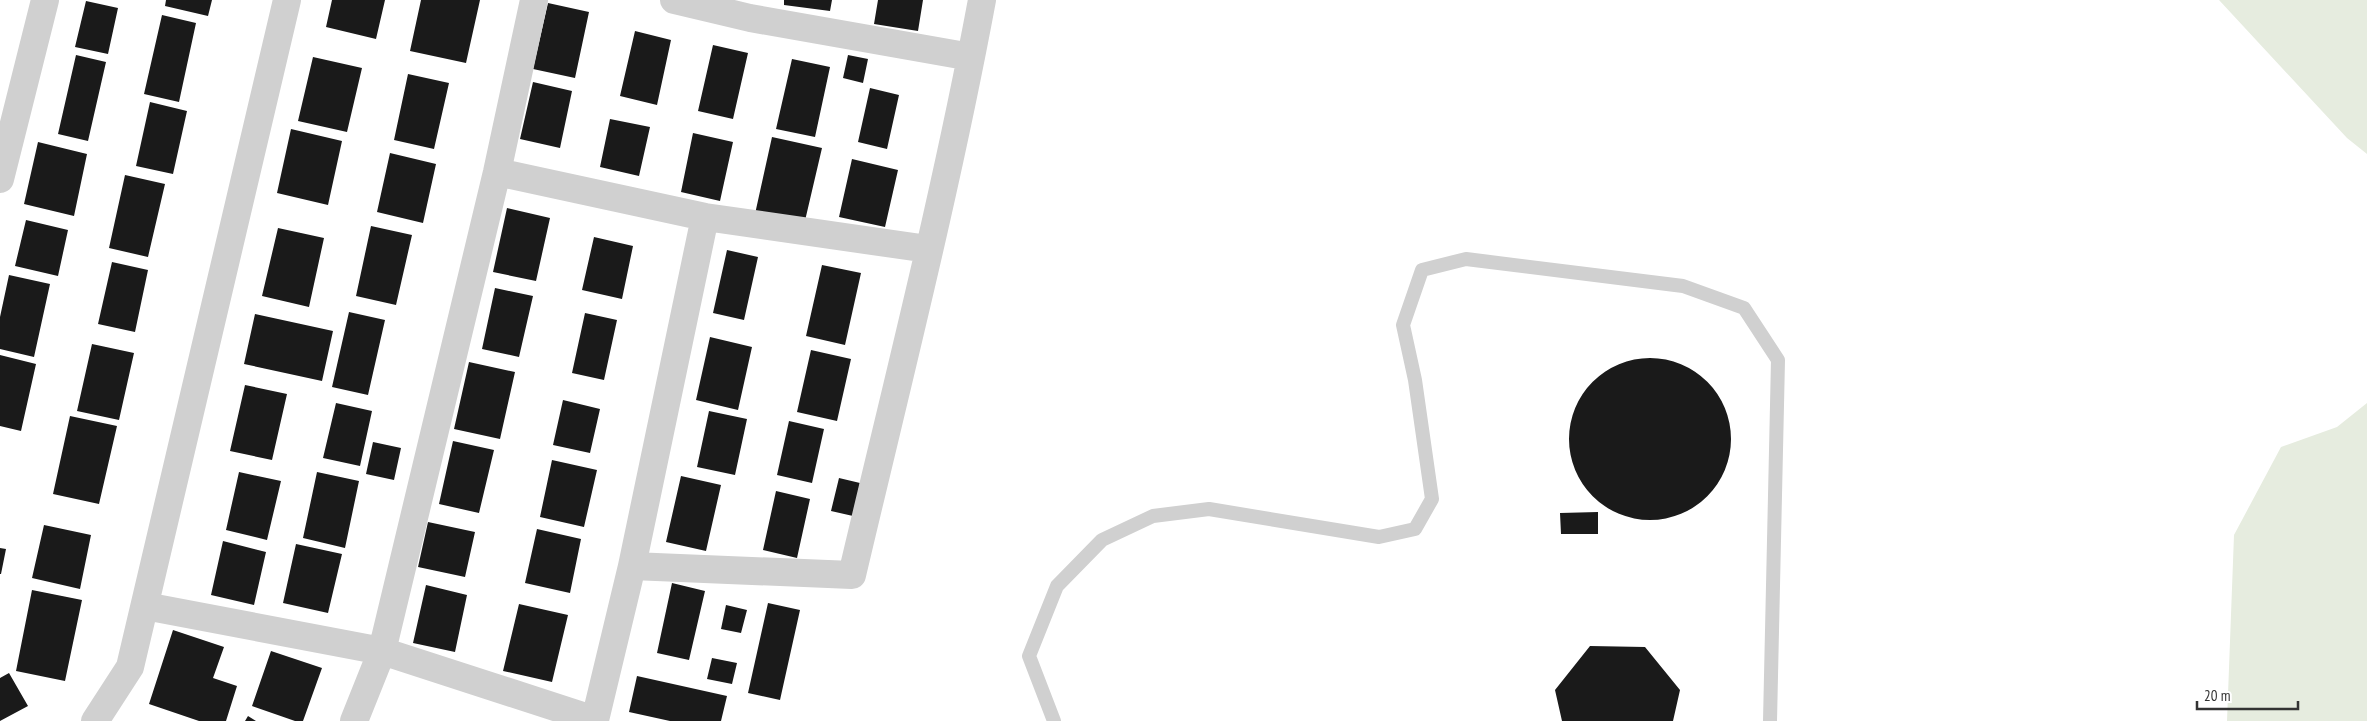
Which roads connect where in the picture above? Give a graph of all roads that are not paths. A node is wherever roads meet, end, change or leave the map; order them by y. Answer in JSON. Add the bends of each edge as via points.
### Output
{"nodes":[{"id":1,"x":45,"y":0,"type":"edge"},
{"id":2,"x":287,"y":0,"type":"edge"},
{"id":3,"x":534,"y":0,"type":"edge"},
{"id":4,"x":674,"y":0,"type":"edge"},
{"id":5,"x":982,"y":0,"type":"edge"},
{"id":6,"x":752,"y":9,"type":"edge"},
{"id":7,"x":971,"y":57,"type":"junction"},
{"id":8,"x":497,"y":172,"type":"junction"},
{"id":9,"x":0,"y":179,"type":"edge"},
{"id":10,"x":705,"y":217,"type":"junction"},
{"id":11,"x":928,"y":250,"type":"junction"},
{"id":12,"x":632,"y":566,"type":"junction"},
{"id":13,"x":144,"y":606,"type":"junction"},
{"id":14,"x":382,"y":651,"type":"junction"},
{"id":15,"x":596,"y":720,"type":"edge"},
{"id":16,"x":95,"y":721,"type":"edge"},
{"id":17,"x":354,"y":721,"type":"edge"},
{"id":18,"x":1054,"y":721,"type":"edge"},
{"id":19,"x":1770,"y":721,"type":"edge"}],
"edges":[{"from":1,"to":9,"type":"street"},
{"from":2,"to":13,"type":"street"},
{"from":3,"to":8,"type":"street"},
{"from":4,"to":6,"type":"street"},
{"from":5,"to":7,"type":"street"},
{"from":6,"to":7,"type":"street"},
{"from":7,"to":11,"type":"street"},
{"from":8,"to":10,"type":"street"},
{"from":8,"to":14,"type":"street"},
{"from":10,"to":11,"type":"street"},
{"from":10,"to":12,"type":"street"},
{"from":11,"to":12,"type":"street","via":[[852,575]]},
{"from":12,"to":15,"type":"street"},
{"from":13,"to":14,"type":"street"},
{"from":13,"to":16,"type":"street","via":[[130,667]]},
{"from":14,"to":15,"type":"street"},
{"from":14,"to":17,"type":"street"},
{"from":18,"to":19,"type":"lane","via":[[1029,656],[1057,586],[1102,540],[1153,516],[1209,509],[1380,537],[1415,529],[1432,499],[1415,380],[1403,325],[1422,270],[1466,259],[1683,286],[1744,308],[1778,360]]}]}
